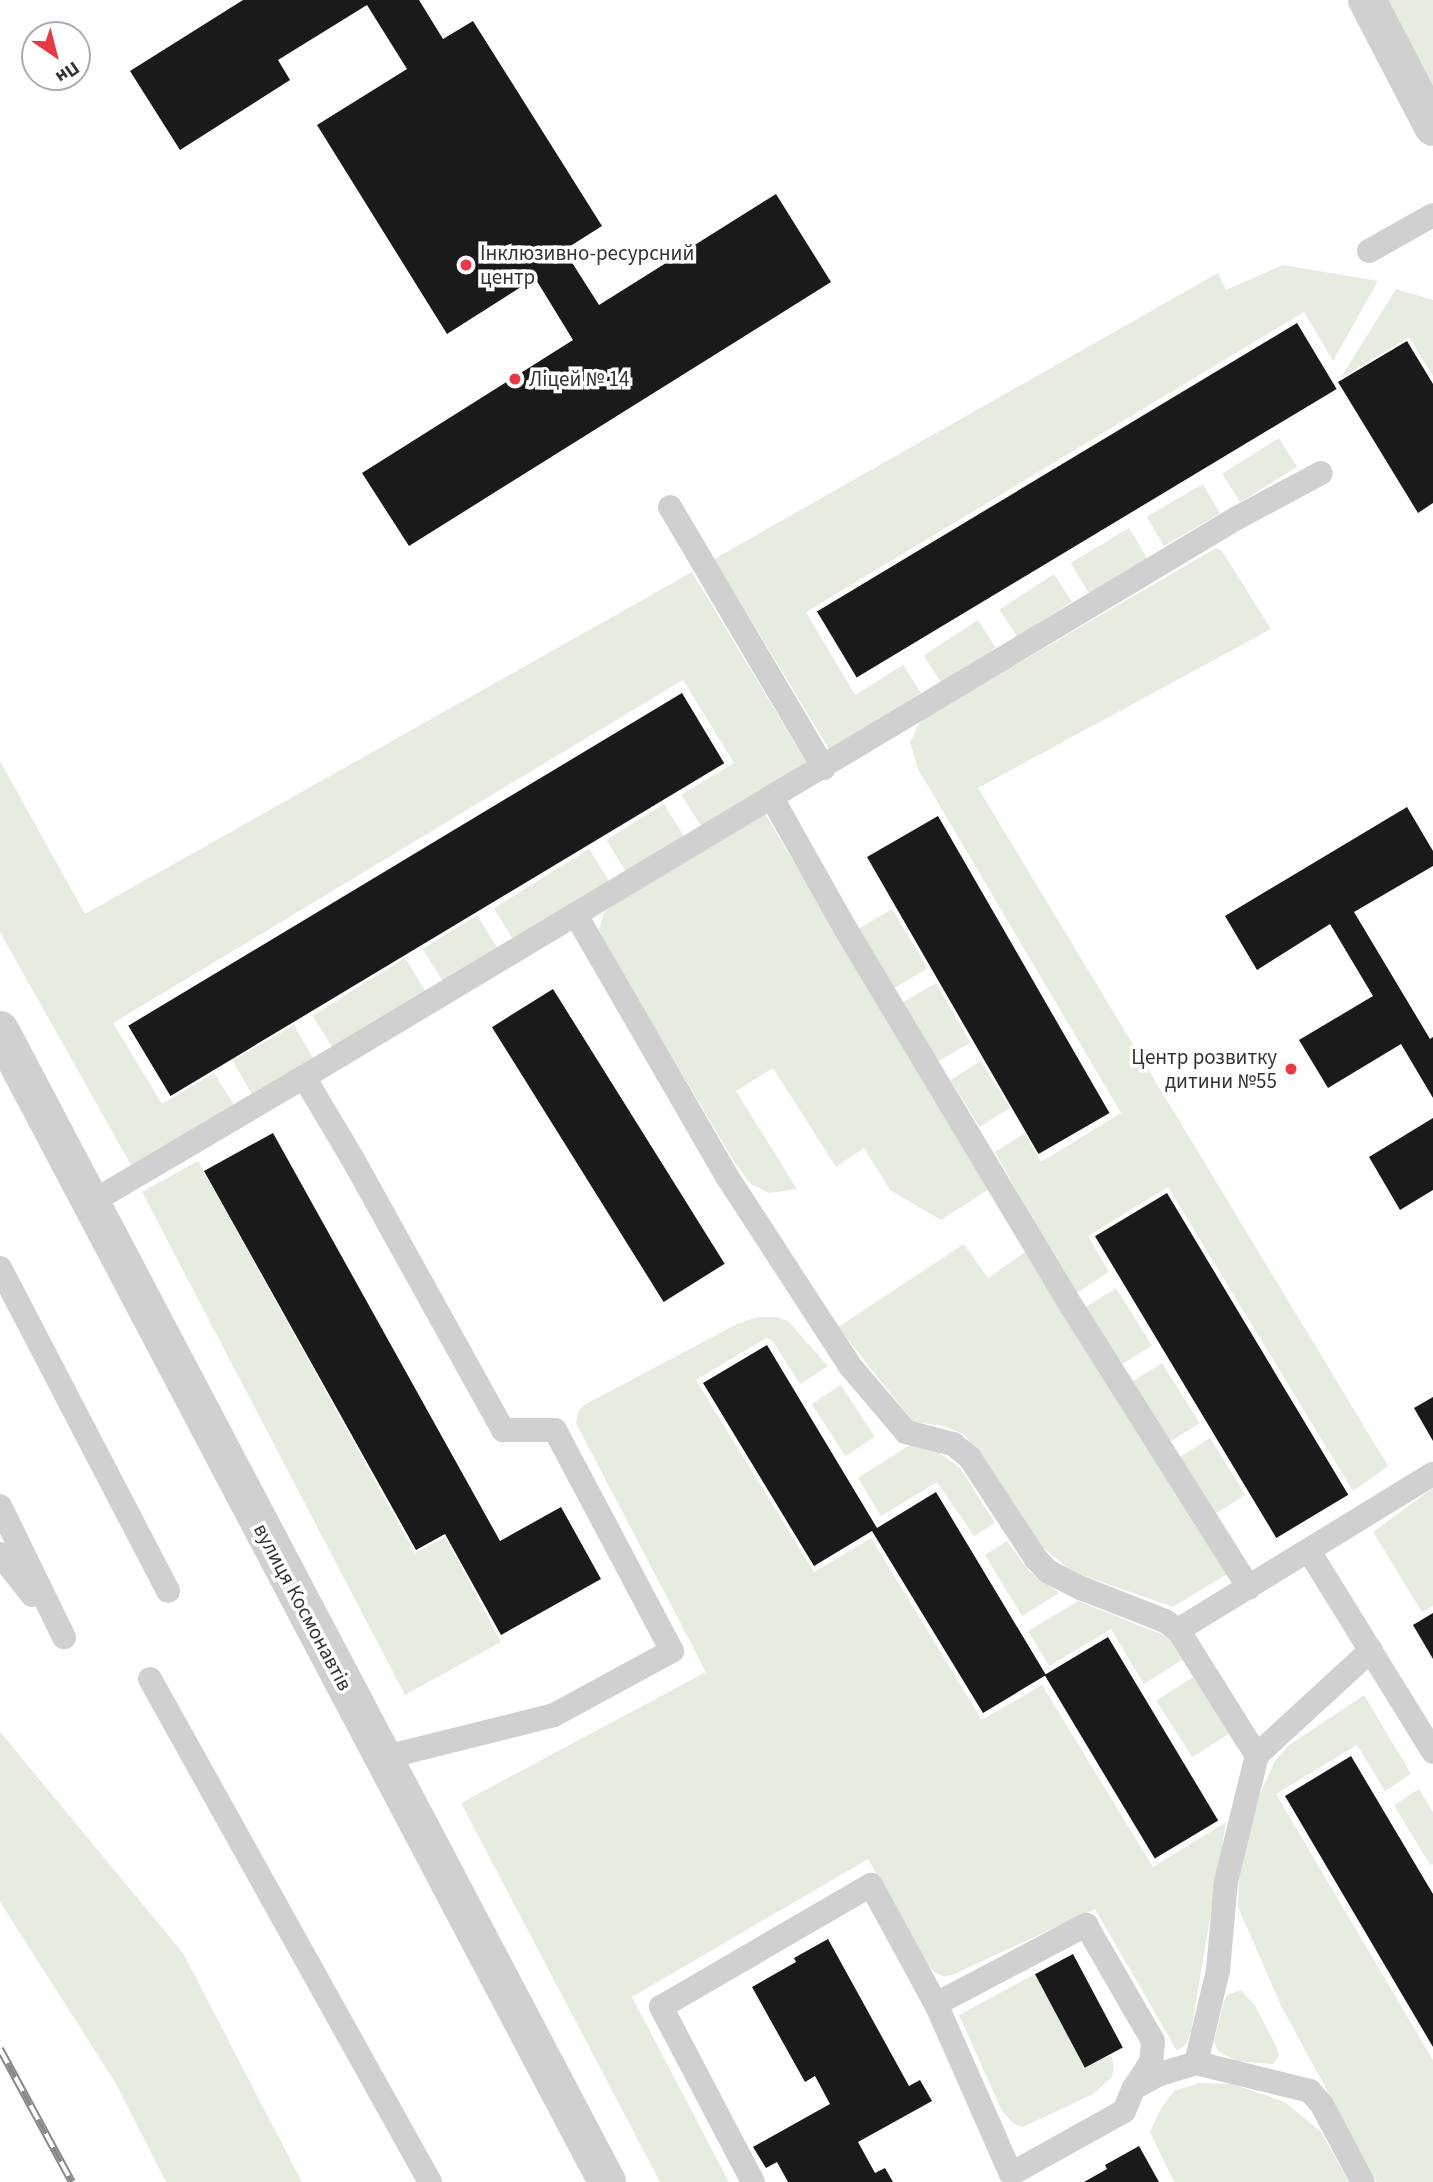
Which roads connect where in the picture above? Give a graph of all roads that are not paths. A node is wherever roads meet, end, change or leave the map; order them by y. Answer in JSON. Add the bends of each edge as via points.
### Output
{"nodes":[{"id":1,"x":1367,"y":0,"type":"edge"},
{"id":2,"x":1433,"y":127,"type":"edge"},
{"id":3,"x":1433,"y":215,"type":"edge"},
{"id":4,"x":1369,"y":251,"type":"dead end"},
{"id":5,"x":1321,"y":473,"type":"dead end"},
{"id":6,"x":670,"y":507,"type":"dead end"},
{"id":7,"x":824,"y":768,"type":"junction"},
{"id":8,"x":772,"y":798,"type":"junction"},
{"id":9,"x":576,"y":915,"type":"junction"},
{"id":10,"x":3,"y":1043,"type":"edge"},
{"id":11,"x":304,"y":1077,"type":"junction"},
{"id":12,"x":90,"y":1203,"type":"junction"},
{"id":13,"x":0,"y":1268,"type":"edge"},
{"id":14,"x":1433,"y":1474,"type":"edge"},
{"id":15,"x":0,"y":1506,"type":"edge"},
{"id":16,"x":1309,"y":1551,"type":"junction"},
{"id":17,"x":0,"y":1555,"type":"edge"},
{"id":18,"x":1249,"y":1588,"type":"junction"},
{"id":19,"x":168,"y":1591,"type":"dead end"},
{"id":20,"x":1178,"y":1630,"type":"junction"},
{"id":21,"x":1371,"y":1650,"type":"junction"},
{"id":22,"x":150,"y":1679,"type":"dead end"},
{"id":23,"x":1433,"y":1752,"type":"edge"},
{"id":24,"x":1257,"y":1755,"type":"junction"},
{"id":25,"x":382,"y":1758,"type":"junction"},
{"id":26,"x":936,"y":2004,"type":"junction"},
{"id":27,"x":1196,"y":2063,"type":"junction"},
{"id":28,"x":1134,"y":2088,"type":"junction"},
{"id":29,"x":1010,"y":2178,"type":"edge"},
{"id":30,"x":430,"y":2182,"type":"edge"},
{"id":31,"x":607,"y":2182,"type":"edge"},
{"id":32,"x":753,"y":2182,"type":"edge"},
{"id":33,"x":1363,"y":2182,"type":"edge"}],
"edges":[{"from":1,"to":2,"type":"street"},
{"from":3,"to":4,"type":"lane"},
{"from":5,"to":7,"type":"lane","via":[[1237,518]]},
{"from":6,"to":7,"type":"lane"},
{"from":7,"to":8,"type":"lane"},
{"from":8,"to":9,"type":"lane"},
{"from":8,"to":18,"type":"lane","via":[[1072,1307]]},
{"from":9,"to":11,"type":"lane"},
{"from":9,"to":20,"type":"lane","via":[[728,1178],[850,1366],[906,1432],[953,1444],[970,1458],[1049,1572]]},
{"from":10,"to":12,"type":"street","name":"вулиця Космонавтів"},
{"from":11,"to":12,"type":"lane"},
{"from":11,"to":25,"type":"lane","via":[[503,1430],[555,1430],[672,1651],[554,1715]]},
{"from":12,"to":25,"type":"street","name":"вулиця Космонавтів"},
{"from":13,"to":19,"type":"lane"},
{"from":14,"to":16,"type":"lane"},
{"from":15,"to":17,"type":"lane","via":[[64,1637]]},
{"from":16,"to":18,"type":"lane"},
{"from":16,"to":21,"type":"lane"},
{"from":18,"to":20,"type":"lane"},
{"from":20,"to":24,"type":"lane"},
{"from":21,"to":23,"type":"lane"},
{"from":21,"to":24,"type":"lane"},
{"from":22,"to":30,"type":"lane"},
{"from":24,"to":27,"type":"lane","via":[[1226,1881],[1218,1970]]},
{"from":25,"to":31,"type":"street","name":"вулиця Космонавтів"},
{"from":26,"to":28,"type":"lane","via":[[1086,1925],[1153,2041],[1151,2062]]},
{"from":26,"to":29,"type":"lane"},
{"from":26,"to":32,"type":"lane","via":[[871,1885],[661,2007]]},
{"from":27,"to":28,"type":"lane"},
{"from":27,"to":33,"type":"lane","via":[[1310,2091]]},
{"from":28,"to":29,"type":"lane","via":[[1124,2111]]}]}
